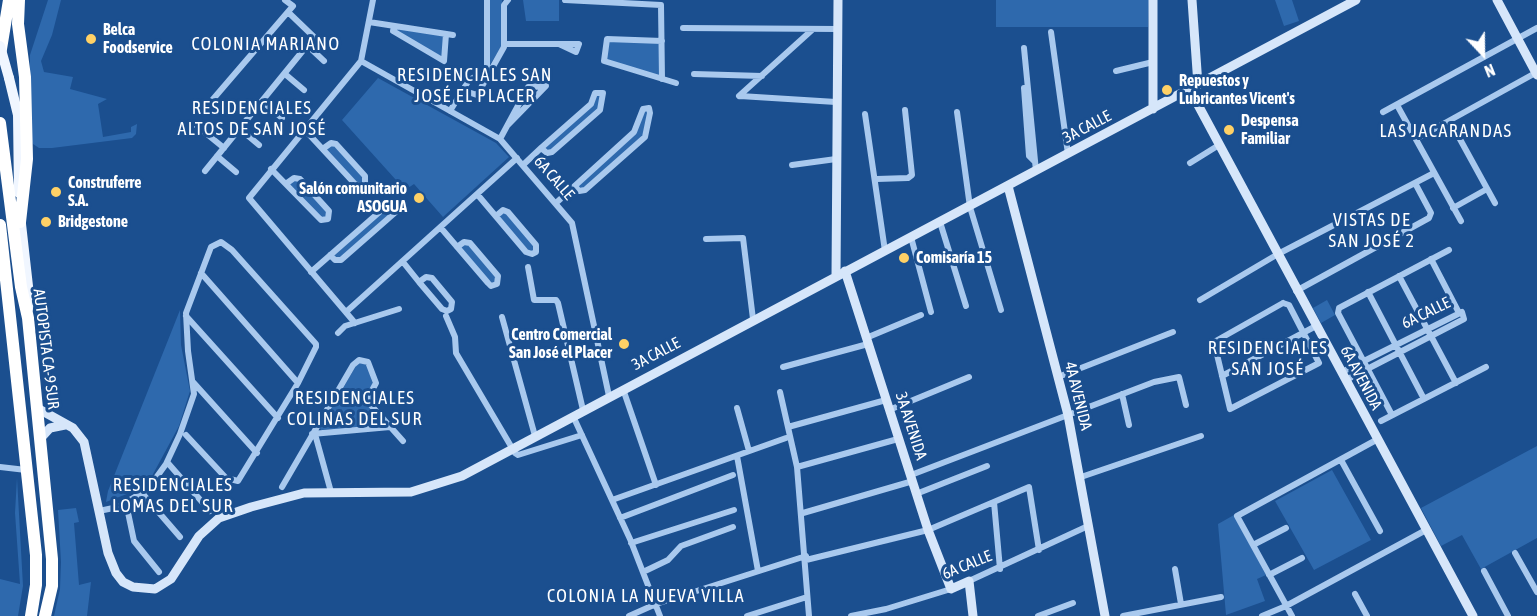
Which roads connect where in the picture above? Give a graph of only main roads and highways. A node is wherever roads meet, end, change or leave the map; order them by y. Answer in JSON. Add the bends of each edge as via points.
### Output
{"nodes":[{"id":1,"x":9,"y":0,"type":"edge"},
{"id":2,"x":19,"y":0,"type":"edge"},
{"id":3,"x":0,"y":46,"type":"edge"},
{"id":4,"x":0,"y":56,"type":"edge"},
{"id":5,"x":0,"y":123,"type":"edge"},
{"id":6,"x":20,"y":222,"type":"junction"},
{"id":7,"x":0,"y":225,"type":"edge"},
{"id":8,"x":2,"y":260,"type":"edge"},
{"id":9,"x":27,"y":313,"type":"junction"},
{"id":10,"x":31,"y":616,"type":"edge"},
{"id":11,"x":45,"y":616,"type":"edge"}],
"edges":[{"from":1,"to":4,"type":"highway"},
{"from":2,"to":6,"type":"highway","via":[[27,154]]},
{"from":3,"to":6,"type":"main road","bridge":true,"via":[[18,115]]},
{"from":5,"to":9,"type":"highway","name":"AUTOPISTA CA-9 SUR"},
{"from":6,"to":9,"type":"main road","via":[[29,295]]},
{"from":7,"to":8,"type":"highway","name":"AUTOPISTA CA-9 SUR"},
{"from":8,"to":10,"type":"highway","name":"AUTOPISTA CA-9 SUR","via":[[36,555]]},
{"from":9,"to":11,"type":"highway","name":"AUTOPISTA CA-9 SUR","via":[[52,559],[52,586]]}]}
